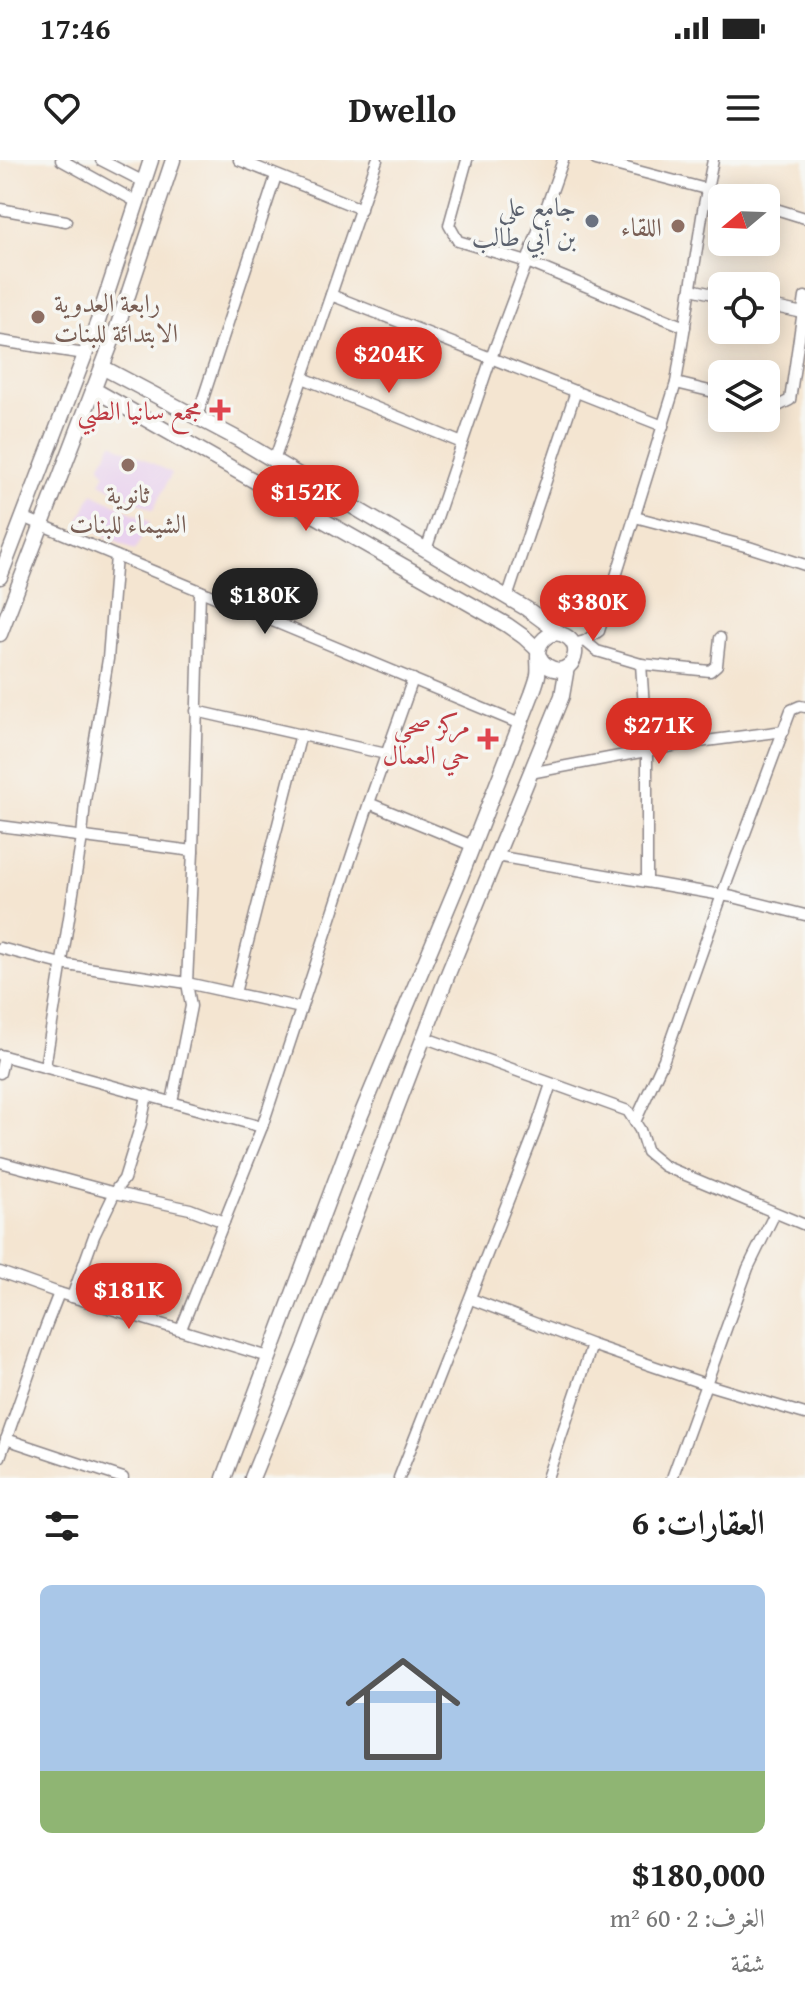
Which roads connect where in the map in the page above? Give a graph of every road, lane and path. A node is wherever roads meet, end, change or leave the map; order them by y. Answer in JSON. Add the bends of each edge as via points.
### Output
{"nodes":[{"id":1,"x":61,"y":160,"type":"edge"},
{"id":2,"x":151,"y":160,"type":"edge"},
{"id":3,"x":173,"y":160,"type":"edge"},
{"id":4,"x":239,"y":160,"type":"edge"},
{"id":5,"x":377,"y":160,"type":"edge"},
{"id":6,"x":467,"y":160,"type":"edge"},
{"id":7,"x":563,"y":160,"type":"edge"},
{"id":8,"x":596,"y":160,"type":"edge"},
{"id":9,"x":713,"y":160,"type":"edge"},
{"id":10,"x":104,"y":161,"type":"edge"},
{"id":11,"x":276,"y":176,"type":"junction"},
{"id":12,"x":99,"y":181,"type":"junction"},
{"id":13,"x":144,"y":182,"type":"junction"},
{"id":14,"x":709,"y":184,"type":"edge"},
{"id":15,"x":708,"y":188,"type":"joint"},
{"id":16,"x":137,"y":202,"type":"junction"},
{"id":17,"x":0,"y":209,"type":"edge"},
{"id":18,"x":361,"y":209,"type":"junction"},
{"id":19,"x":780,"y":210,"type":"edge"},
{"id":20,"x":805,"y":218,"type":"edge"},
{"id":21,"x":66,"y":221,"type":"dead end"},
{"id":22,"x":527,"y":262,"type":"junction"},
{"id":23,"x":691,"y":289,"type":"junction"},
{"id":24,"x":708,"y":293,"type":"edge"},
{"id":25,"x":331,"y":295,"type":"junction"},
{"id":26,"x":805,"y":297,"type":"edge"},
{"id":27,"x":780,"y":308,"type":"edge"},
{"id":28,"x":803,"y":313,"type":"junction"},
{"id":29,"x":685,"y":327,"type":"junction"},
{"id":30,"x":0,"y":341,"type":"edge"},
{"id":31,"x":85,"y":354,"type":"junction"},
{"id":32,"x":491,"y":358,"type":"junction"},
{"id":33,"x":800,"y":360,"type":"edge"},
{"id":34,"x":102,"y":367,"type":"junction"},
{"id":35,"x":303,"y":378,"type":"junction"},
{"id":36,"x":676,"y":383,"type":"junction"},
{"id":37,"x":93,"y":389,"type":"junction"},
{"id":38,"x":576,"y":391,"type":"junction"},
{"id":39,"x":708,"y":391,"type":"edge"},
{"id":40,"x":780,"y":405,"type":"edge"},
{"id":41,"x":197,"y":417,"type":"junction"},
{"id":42,"x":663,"y":426,"type":"junction"},
{"id":43,"x":462,"y":443,"type":"junction"},
{"id":44,"x":274,"y":461,"type":"junction"},
{"id":45,"x":23,"y":517,"type":"junction"},
{"id":46,"x":635,"y":517,"type":"junction"},
{"id":47,"x":41,"y":525,"type":"junction"},
{"id":48,"x":426,"y":550,"type":"junction"},
{"id":49,"x":116,"y":556,"type":"junction"},
{"id":50,"x":805,"y":565,"type":"edge"},
{"id":51,"x":0,"y":577,"type":"edge"},
{"id":52,"x":200,"y":591,"type":"junction"},
{"id":53,"x":507,"y":598,"type":"junction"},
{"id":54,"x":0,"y":634,"type":"edge"},
{"id":55,"x":561,"y":634,"type":"junction"},
{"id":56,"x":720,"y":638,"type":"dead end"},
{"id":57,"x":579,"y":642,"type":"junction"},
{"id":58,"x":539,"y":653,"type":"junction"},
{"id":59,"x":641,"y":664,"type":"junction"},
{"id":60,"x":567,"y":667,"type":"junction"},
{"id":61,"x":413,"y":679,"type":"junction"},
{"id":62,"x":805,"y":707,"type":"edge"},
{"id":63,"x":196,"y":711,"type":"junction"},
{"id":64,"x":520,"y":724,"type":"junction"},
{"id":65,"x":784,"y":731,"type":"junction"},
{"id":66,"x":301,"y":734,"type":"junction"},
{"id":67,"x":647,"y":751,"type":"junction"},
{"id":68,"x":386,"y":754,"type":"junction"},
{"id":69,"x":530,"y":773,"type":"junction"},
{"id":70,"x":369,"y":803,"type":"junction"},
{"id":71,"x":0,"y":826,"type":"edge"},
{"id":72,"x":82,"y":837,"type":"junction"},
{"id":73,"x":473,"y":846,"type":"junction"},
{"id":74,"x":193,"y":851,"type":"junction"},
{"id":75,"x":496,"y":856,"type":"junction"},
{"id":76,"x":647,"y":882,"type":"junction"},
{"id":77,"x":722,"y":895,"type":"junction"},
{"id":78,"x":805,"y":915,"type":"edge"},
{"id":79,"x":0,"y":948,"type":"edge"},
{"id":80,"x":61,"y":964,"type":"junction"},
{"id":81,"x":187,"y":983,"type":"junction"},
{"id":82,"x":235,"y":993,"type":"junction"},
{"id":83,"x":301,"y":1008,"type":"junction"},
{"id":84,"x":423,"y":1037,"type":"junction"},
{"id":85,"x":2,"y":1055,"type":"edge"},
{"id":86,"x":45,"y":1067,"type":"junction"},
{"id":87,"x":0,"y":1073,"type":"edge"},
{"id":88,"x":551,"y":1084,"type":"junction"},
{"id":89,"x":147,"y":1095,"type":"junction"},
{"id":90,"x":172,"y":1102,"type":"junction"},
{"id":91,"x":635,"y":1122,"type":"junction"},
{"id":92,"x":262,"y":1127,"type":"junction"},
{"id":93,"x":0,"y":1162,"type":"edge"},
{"id":94,"x":115,"y":1193,"type":"junction"},
{"id":95,"x":775,"y":1213,"type":"junction"},
{"id":96,"x":224,"y":1222,"type":"junction"},
{"id":97,"x":805,"y":1225,"type":"edge"},
{"id":98,"x":0,"y":1272,"type":"edge"},
{"id":99,"x":59,"y":1293,"type":"junction"},
{"id":100,"x":72,"y":1297,"type":"junction"},
{"id":101,"x":471,"y":1299,"type":"junction"},
{"id":102,"x":181,"y":1329,"type":"junction"},
{"id":103,"x":592,"y":1345,"type":"junction"},
{"id":104,"x":269,"y":1357,"type":"junction"},
{"id":105,"x":705,"y":1384,"type":"junction"},
{"id":106,"x":805,"y":1414,"type":"edge"},
{"id":107,"x":6,"y":1439,"type":"junction"},
{"id":108,"x":0,"y":1457,"type":"edge"},
{"id":109,"x":123,"y":1478,"type":"edge"},
{"id":110,"x":224,"y":1478,"type":"edge"},
{"id":111,"x":252,"y":1478,"type":"edge"},
{"id":112,"x":399,"y":1478,"type":"edge"},
{"id":113,"x":547,"y":1478,"type":"edge"},
{"id":114,"x":672,"y":1478,"type":"edge"}],
"edges":[{"from":1,"to":12,"type":"street"},
{"from":2,"to":13,"type":"street"},
{"from":3,"to":34,"type":"street"},
{"from":4,"to":11,"type":"street"},
{"from":5,"to":18,"type":"street"},
{"from":6,"to":22,"type":"street","via":[[449,225],[458,241]]},
{"from":7,"to":22,"type":"street"},
{"from":8,"to":15,"type":"street"},
{"from":9,"to":14,"type":"street"},
{"from":10,"to":12,"type":"street","via":[[108,176]]},
{"from":10,"to":13,"type":"street"},
{"from":11,"to":18,"type":"street"},
{"from":11,"to":41,"type":"street"},
{"from":12,"to":16,"type":"street"},
{"from":13,"to":16,"type":"street"},
{"from":15,"to":23,"type":"street"},
{"from":16,"to":31,"type":"street"},
{"from":17,"to":21,"type":"street"},
{"from":18,"to":25,"type":"street"},
{"from":19,"to":20,"type":"street"},
{"from":22,"to":29,"type":"street"},
{"from":22,"to":32,"type":"street"},
{"from":23,"to":24,"type":"street"},
{"from":23,"to":29,"type":"street"},
{"from":25,"to":32,"type":"street"},
{"from":25,"to":35,"type":"street"},
{"from":26,"to":28,"type":"street"},
{"from":27,"to":28,"type":"street"},
{"from":28,"to":33,"type":"street"},
{"from":29,"to":36,"type":"street"},
{"from":30,"to":31,"type":"street"},
{"from":31,"to":45,"type":"street"},
{"from":32,"to":38,"type":"street"},
{"from":32,"to":43,"type":"street"},
{"from":33,"to":40,"type":"street","via":[[790,400]]},
{"from":34,"to":37,"type":"street"},
{"from":34,"to":41,"type":"street"},
{"from":35,"to":43,"type":"street"},
{"from":35,"to":44,"type":"street"},
{"from":36,"to":39,"type":"street"},
{"from":36,"to":42,"type":"street"},
{"from":37,"to":47,"type":"street"},
{"from":37,"to":58,"type":"street","via":[[507,625]]},
{"from":38,"to":42,"type":"street"},
{"from":38,"to":53,"type":"street"},
{"from":41,"to":44,"type":"street"},
{"from":42,"to":46,"type":"street"},
{"from":43,"to":48,"type":"street"},
{"from":44,"to":48,"type":"street"},
{"from":45,"to":47,"type":"street"},
{"from":45,"to":51,"type":"street"},
{"from":46,"to":50,"type":"street"},
{"from":46,"to":57,"type":"street","via":[[599,631]]},
{"from":47,"to":49,"type":"street"},
{"from":47,"to":54,"type":"street"},
{"from":48,"to":53,"type":"street"},
{"from":49,"to":52,"type":"street"},
{"from":49,"to":72,"type":"street","via":[[108,659]]},
{"from":52,"to":61,"type":"street"},
{"from":52,"to":63,"type":"street"},
{"from":53,"to":55,"type":"street"},
{"from":55,"to":57,"type":"street"},
{"from":55,"to":58,"type":"street","via":[[549,635]]},
{"from":56,"to":59,"type":"street","via":[[717,665],[710,671]]},
{"from":57,"to":59,"type":"street"},
{"from":57,"to":60,"type":"street"},
{"from":58,"to":60,"type":"street","via":[[550,669]]},
{"from":58,"to":64,"type":"street","via":[[538,676]]},
{"from":59,"to":67,"type":"street"},
{"from":60,"to":69,"type":"street","via":[[562,696]]},
{"from":61,"to":64,"type":"street"},
{"from":61,"to":68,"type":"street"},
{"from":62,"to":65,"type":"street","via":[[791,710]]},
{"from":63,"to":66,"type":"street"},
{"from":63,"to":74,"type":"street"},
{"from":64,"to":73,"type":"street"},
{"from":65,"to":67,"type":"street"},
{"from":65,"to":77,"type":"street"},
{"from":66,"to":68,"type":"street"},
{"from":66,"to":82,"type":"street"},
{"from":67,"to":69,"type":"street"},
{"from":67,"to":76,"type":"street"},
{"from":68,"to":70,"type":"street"},
{"from":69,"to":75,"type":"street"},
{"from":70,"to":73,"type":"street"},
{"from":70,"to":83,"type":"street"},
{"from":71,"to":72,"type":"street"},
{"from":72,"to":74,"type":"street"},
{"from":72,"to":80,"type":"street"},
{"from":73,"to":104,"type":"street","via":[[351,1139]]},
{"from":74,"to":81,"type":"street"},
{"from":75,"to":76,"type":"street"},
{"from":75,"to":84,"type":"street"},
{"from":76,"to":77,"type":"street"},
{"from":77,"to":78,"type":"street"},
{"from":77,"to":91,"type":"street","via":[[664,1059]]},
{"from":79,"to":80,"type":"street"},
{"from":80,"to":81,"type":"street"},
{"from":80,"to":86,"type":"street"},
{"from":81,"to":82,"type":"street"},
{"from":81,"to":90,"type":"street","via":[[191,1006]]},
{"from":82,"to":83,"type":"street"},
{"from":83,"to":92,"type":"street"},
{"from":84,"to":88,"type":"street"},
{"from":84,"to":111,"type":"street"},
{"from":85,"to":86,"type":"street"},
{"from":85,"to":87,"type":"street"},
{"from":86,"to":89,"type":"street"},
{"from":88,"to":91,"type":"street","via":[[628,1111]]},
{"from":88,"to":101,"type":"street"},
{"from":89,"to":90,"type":"street"},
{"from":89,"to":94,"type":"street","via":[[124,1179]]},
{"from":90,"to":92,"type":"street"},
{"from":91,"to":95,"type":"street","via":[[647,1152],[664,1166]]},
{"from":92,"to":96,"type":"street"},
{"from":93,"to":94,"type":"street"},
{"from":94,"to":96,"type":"street"},
{"from":94,"to":100,"type":"street"},
{"from":95,"to":97,"type":"street"},
{"from":95,"to":105,"type":"street","via":[[748,1268]]},
{"from":96,"to":102,"type":"street"},
{"from":98,"to":99,"type":"street"},
{"from":99,"to":100,"type":"street"},
{"from":99,"to":107,"type":"street"},
{"from":100,"to":102,"type":"street"},
{"from":101,"to":103,"type":"street"},
{"from":101,"to":112,"type":"street"},
{"from":102,"to":104,"type":"street"},
{"from":103,"to":105,"type":"street"},
{"from":103,"to":113,"type":"street"},
{"from":104,"to":110,"type":"street"},
{"from":105,"to":106,"type":"street"},
{"from":105,"to":114,"type":"street"},
{"from":107,"to":108,"type":"street"},
{"from":107,"to":109,"type":"street"}]}
